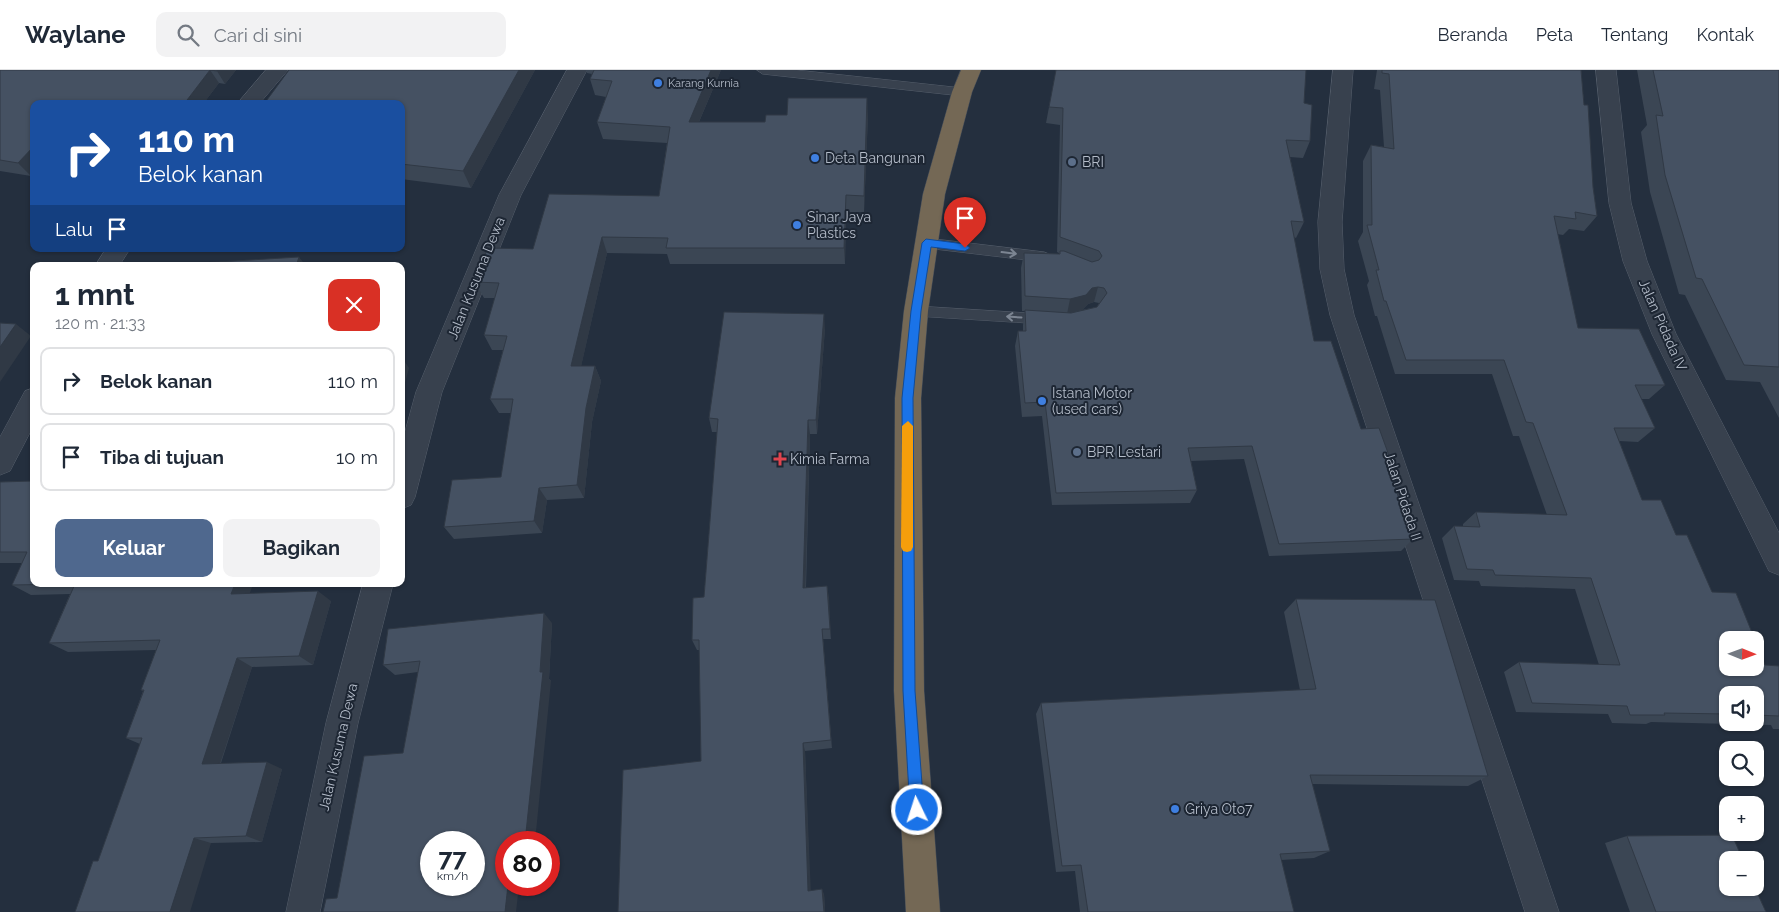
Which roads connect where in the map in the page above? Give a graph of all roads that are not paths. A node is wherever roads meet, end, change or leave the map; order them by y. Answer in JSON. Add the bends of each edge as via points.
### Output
{"nodes":[{"id":1,"x":278,"y":70,"type":"edge"},
{"id":2,"x":577,"y":70,"type":"edge"},
{"id":3,"x":763,"y":70,"type":"edge"},
{"id":4,"x":1342,"y":70,"type":"edge"},
{"id":5,"x":1606,"y":70,"type":"edge"},
{"id":6,"x":967,"y":81,"type":"edge"},
{"id":7,"x":250,"y":100,"type":"edge"},
{"id":8,"x":926,"y":243,"type":"junction"},
{"id":9,"x":1053,"y":258,"type":"edge"},
{"id":10,"x":916,"y":311,"type":"junction"},
{"id":11,"x":1058,"y":320,"type":"edge"},
{"id":12,"x":30,"y":407,"type":"edge"},
{"id":13,"x":0,"y":463,"type":"edge"},
{"id":14,"x":405,"y":482,"type":"edge"},
{"id":15,"x":1779,"y":562,"type":"edge"},
{"id":16,"x":377,"y":587,"type":"edge"},
{"id":17,"x":303,"y":912,"type":"edge"},
{"id":18,"x":924,"y":912,"type":"edge"},
{"id":19,"x":1542,"y":912,"type":"edge"}],
"edges":[{"from":1,"to":7,"type":"street"},
{"from":2,"to":14,"type":"street","name":"Jalan Kusuma Dewa","via":[[510,195],[429,392]]},
{"from":3,"to":6,"type":"lane"},
{"from":4,"to":19,"type":"street","name":"Jalan Pidada II","via":[[1330,222],[1332,269],[1342,315]]},
{"from":5,"to":15,"type":"street","name":"Jalan Pidada IV","via":[[1620,203],[1634,261],[1664,334]]},
{"from":6,"to":8,"type":"highway","via":[[934,194]]},
{"from":8,"to":9,"type":"lane","one_way":true},
{"from":8,"to":10,"type":"highway"},
{"from":11,"to":10,"type":"lane","one_way":true},
{"from":10,"to":18,"type":"highway","via":[[908,398],[908,663]]},
{"from":12,"to":13,"type":"street"},
{"from":16,"to":17,"type":"street","name":"Jalan Kusuma Dewa","via":[[342,723]]}]}
